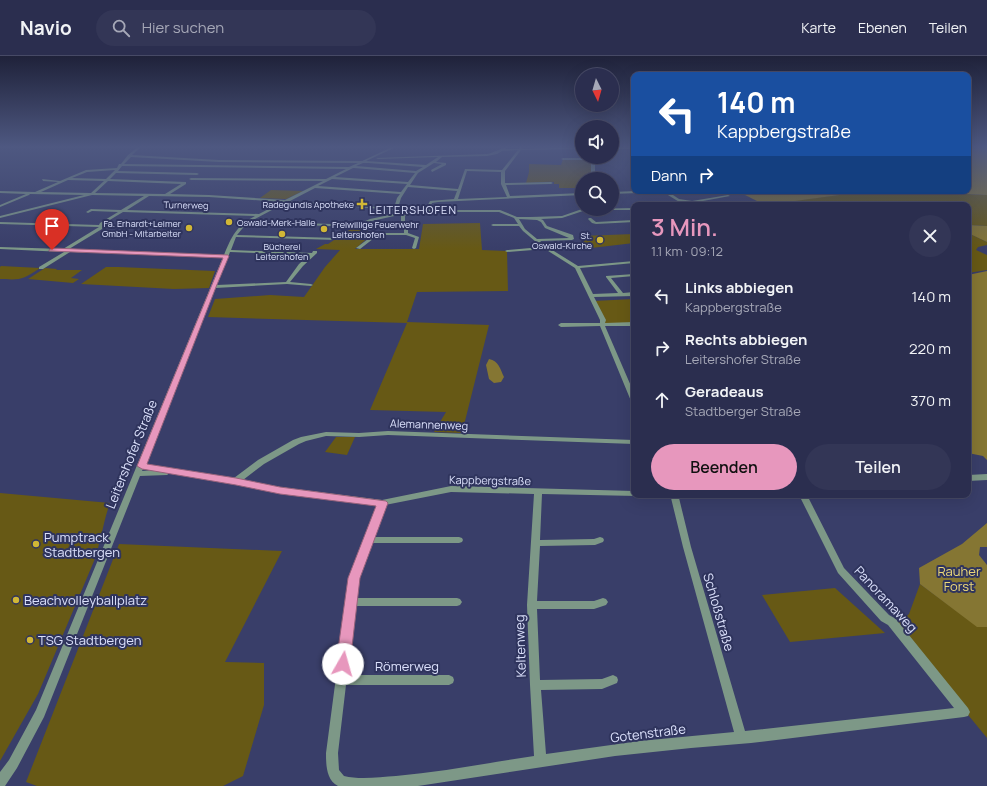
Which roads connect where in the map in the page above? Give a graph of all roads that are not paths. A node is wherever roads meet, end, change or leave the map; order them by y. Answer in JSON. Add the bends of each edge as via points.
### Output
{"nodes":[{"id":1,"x":61,"y":181,"type":"edge"},
{"id":2,"x":105,"y":181,"type":"edge"},
{"id":3,"x":134,"y":181,"type":"edge"},
{"id":4,"x":188,"y":181,"type":"edge"},
{"id":5,"x":326,"y":181,"type":"edge"},
{"id":6,"x":357,"y":181,"type":"edge"},
{"id":7,"x":411,"y":181,"type":"edge"},
{"id":8,"x":462,"y":181,"type":"edge"},
{"id":9,"x":185,"y":183,"type":"junction"},
{"id":10,"x":551,"y":183,"type":"dead end"},
{"id":11,"x":503,"y":184,"type":"joint"},
{"id":12,"x":408,"y":185,"type":"junction"},
{"id":13,"x":315,"y":187,"type":"junction"},
{"id":14,"x":459,"y":190,"type":"junction"},
{"id":15,"x":0,"y":192,"type":"edge"},
{"id":16,"x":631,"y":192,"type":"edge"},
{"id":17,"x":32,"y":193,"type":"junction"},
{"id":18,"x":402,"y":193,"type":"junction"},
{"id":19,"x":619,"y":193,"type":"edge"},
{"id":20,"x":91,"y":194,"type":"junction"},
{"id":21,"x":575,"y":194,"type":"edge"},
{"id":22,"x":669,"y":194,"type":"edge"},
{"id":23,"x":148,"y":195,"type":"junction"},
{"id":24,"x":166,"y":195,"type":"junction"},
{"id":25,"x":728,"y":196,"type":"dead end"},
{"id":26,"x":509,"y":198,"type":"junction"},
{"id":27,"x":456,"y":200,"type":"junction"},
{"id":28,"x":677,"y":200,"type":"junction"},
{"id":29,"x":287,"y":201,"type":"junction"},
{"id":30,"x":681,"y":202,"type":"edge"},
{"id":31,"x":0,"y":206,"type":"edge"},
{"id":32,"x":396,"y":209,"type":"junction"},
{"id":33,"x":619,"y":209,"type":"edge"},
{"id":34,"x":631,"y":209,"type":"edge"},
{"id":35,"x":410,"y":210,"type":"junction"},
{"id":36,"x":123,"y":211,"type":"junction"},
{"id":37,"x":426,"y":211,"type":"junction"},
{"id":38,"x":88,"y":212,"type":"dead end"},
{"id":39,"x":0,"y":213,"type":"edge"},
{"id":40,"x":575,"y":213,"type":"edge"},
{"id":41,"x":13,"y":214,"type":"junction"},
{"id":42,"x":406,"y":214,"type":"junction"},
{"id":43,"x":259,"y":215,"type":"junction"},
{"id":44,"x":0,"y":217,"type":"edge"},
{"id":45,"x":516,"y":218,"type":"junction"},
{"id":46,"x":532,"y":218,"type":"junction"},
{"id":47,"x":590,"y":219,"type":"dead end"},
{"id":48,"x":631,"y":221,"type":"edge"},
{"id":49,"x":246,"y":222,"type":"junction"},
{"id":50,"x":0,"y":223,"type":"edge"},
{"id":51,"x":519,"y":224,"type":"junction"},
{"id":52,"x":493,"y":225,"type":"dead end"},
{"id":53,"x":101,"y":226,"type":"junction"},
{"id":54,"x":406,"y":234,"type":"junction"},
{"id":55,"x":234,"y":236,"type":"junction"},
{"id":56,"x":337,"y":239,"type":"dead end"},
{"id":57,"x":536,"y":240,"type":"junction"},
{"id":58,"x":0,"y":248,"type":"edge"},
{"id":59,"x":358,"y":248,"type":"dead end"},
{"id":60,"x":414,"y":248,"type":"dead end"},
{"id":61,"x":546,"y":248,"type":"junction"},
{"id":62,"x":229,"y":250,"type":"junction"},
{"id":63,"x":66,"y":251,"type":"junction"},
{"id":64,"x":507,"y":251,"type":"dead end"},
{"id":65,"x":226,"y":256,"type":"junction"},
{"id":66,"x":631,"y":262,"type":"edge"},
{"id":67,"x":577,"y":267,"type":"junction"},
{"id":68,"x":41,"y":268,"type":"dead end"},
{"id":69,"x":631,"y":275,"type":"edge"},
{"id":70,"x":287,"y":282,"type":"junction"},
{"id":71,"x":311,"y":285,"type":"dead end"},
{"id":72,"x":213,"y":287,"type":"junction"},
{"id":73,"x":621,"y":294,"type":"junction"},
{"id":74,"x":631,"y":294,"type":"edge"},
{"id":75,"x":591,"y":296,"type":"junction"},
{"id":76,"x":631,"y":324,"type":"edge"},
{"id":77,"x":602,"y":325,"type":"junction"},
{"id":78,"x":561,"y":326,"type":"dead end"},
{"id":79,"x":631,"y":394,"type":"edge"},
{"id":80,"x":631,"y":442,"type":"edge"},
{"id":81,"x":142,"y":466,"type":"junction"},
{"id":82,"x":181,"y":472,"type":"junction"},
{"id":83,"x":138,"y":474,"type":"junction"},
{"id":84,"x":987,"y":477,"type":"edge"},
{"id":85,"x":971,"y":478,"type":"edge"},
{"id":86,"x":236,"y":481,"type":"junction"},
{"id":87,"x":538,"y":491,"type":"junction"},
{"id":88,"x":631,"y":494,"type":"edge"},
{"id":89,"x":674,"y":498,"type":"edge"},
{"id":90,"x":805,"y":498,"type":"edge"},
{"id":91,"x":382,"y":503,"type":"junction"},
{"id":92,"x":368,"y":540,"type":"junction"},
{"id":93,"x":459,"y":540,"type":"dead end"},
{"id":94,"x":600,"y":540,"type":"dead end"},
{"id":95,"x":536,"y":543,"type":"junction"},
{"id":96,"x":351,"y":602,"type":"junction"},
{"id":97,"x":457,"y":602,"type":"dead end"},
{"id":98,"x":603,"y":602,"type":"dead end"},
{"id":99,"x":532,"y":605,"type":"junction"},
{"id":100,"x":341,"y":680,"type":"junction"},
{"id":101,"x":449,"y":680,"type":"dead end"},
{"id":102,"x":613,"y":680,"type":"dead end"},
{"id":103,"x":535,"y":685,"type":"junction"},
{"id":104,"x":964,"y":712,"type":"joint"},
{"id":105,"x":741,"y":736,"type":"junction"},
{"id":106,"x":540,"y":760,"type":"junction"},
{"id":107,"x":0,"y":782,"type":"edge"}],
"edges":[{"from":1,"to":17,"type":"street"},
{"from":2,"to":20,"type":"street"},
{"from":3,"to":9,"type":"street"},
{"from":4,"to":9,"type":"street"},
{"from":5,"to":13,"type":"street"},
{"from":6,"to":12,"type":"street"},
{"from":7,"to":12,"type":"street"},
{"from":8,"to":14,"type":"street"},
{"from":9,"to":24,"type":"street"},
{"from":10,"to":11,"type":"street"},
{"from":11,"to":26,"type":"street"},
{"from":12,"to":14,"type":"street"},
{"from":12,"to":18,"type":"street"},
{"from":13,"to":18,"type":"street"},
{"from":13,"to":29,"type":"street"},
{"from":14,"to":27,"type":"street"},
{"from":15,"to":17,"type":"street"},
{"from":16,"to":19,"type":"street"},
{"from":17,"to":20,"type":"street"},
{"from":17,"to":31,"type":"street"},
{"from":18,"to":32,"type":"street"},
{"from":20,"to":23,"type":"street"},
{"from":20,"to":41,"type":"street"},
{"from":21,"to":26,"type":"street"},
{"from":22,"to":28,"type":"street"},
{"from":23,"to":24,"type":"street"},
{"from":23,"to":36,"type":"street"},
{"from":24,"to":29,"type":"street"},
{"from":25,"to":28,"type":"street","via":[[692,202]]},
{"from":26,"to":27,"type":"street"},
{"from":27,"to":37,"type":"street","via":[[431,202]]},
{"from":28,"to":30,"type":"street"},
{"from":29,"to":32,"type":"street"},
{"from":29,"to":43,"type":"street"},
{"from":32,"to":35,"type":"street"},
{"from":33,"to":34,"type":"street"},
{"from":35,"to":37,"type":"street"},
{"from":35,"to":42,"type":"street"},
{"from":36,"to":38,"type":"street","name":"Turnerweg"},
{"from":36,"to":43,"type":"street","name":"Turnerweg"},
{"from":36,"to":53,"type":"street"},
{"from":37,"to":45,"type":"street","via":[[493,210],[506,212]]},
{"from":39,"to":41,"type":"street"},
{"from":40,"to":46,"type":"street","via":[[562,217]]},
{"from":41,"to":44,"type":"street"},
{"from":42,"to":49,"type":"street","via":[[371,220],[356,226]]},
{"from":42,"to":54,"type":"street","via":[[403,216]]},
{"from":43,"to":49,"type":"street"},
{"from":45,"to":46,"type":"street"},
{"from":45,"to":51,"type":"street"},
{"from":46,"to":57,"type":"street","via":[[542,221],[546,227],[571,236],[572,239]]},
{"from":47,"to":48,"type":"street","via":[[596,223]]},
{"from":49,"to":55,"type":"street"},
{"from":50,"to":53,"type":"street"},
{"from":51,"to":52,"type":"street"},
{"from":51,"to":57,"type":"street"},
{"from":53,"to":63,"type":"street"},
{"from":54,"to":59,"type":"street","via":[[377,234]]},
{"from":54,"to":60,"type":"street","via":[[417,237]]},
{"from":55,"to":56,"type":"street"},
{"from":55,"to":62,"type":"street","name":"Leitershofer Straße"},
{"from":57,"to":61,"type":"street"},
{"from":58,"to":63,"type":"street"},
{"from":61,"to":64,"type":"street"},
{"from":61,"to":67,"type":"street"},
{"from":62,"to":65,"type":"street","name":"Leitershofer Straße"},
{"from":62,"to":70,"type":"street","via":[[315,252]]},
{"from":63,"to":65,"type":"street"},
{"from":63,"to":68,"type":"street"},
{"from":65,"to":72,"type":"street","name":"Leitershofer Straße"},
{"from":66,"to":67,"type":"street"},
{"from":67,"to":75,"type":"street"},
{"from":69,"to":73,"type":"street","via":[[608,277]]},
{"from":70,"to":71,"type":"street"},
{"from":70,"to":72,"type":"street"},
{"from":72,"to":81,"type":"street","name":"Leitershofer Straße"},
{"from":73,"to":74,"type":"street"},
{"from":73,"to":75,"type":"street"},
{"from":75,"to":77,"type":"street","via":[[603,320]]},
{"from":76,"to":77,"type":"street"},
{"from":77,"to":78,"type":"street"},
{"from":77,"to":79,"type":"street"},
{"from":80,"to":86,"type":"street","name":"Alemannenweg","via":[[388,433],[326,434],[296,442],[256,465]]},
{"from":81,"to":82,"type":"street","name":"Kappbergstraße"},
{"from":81,"to":83,"type":"street","name":"Leitershofer Straße"},
{"from":82,"to":83,"type":"street","name":"Kappbergstraße"},
{"from":82,"to":86,"type":"street","name":"Kappbergstraße"},
{"from":83,"to":107,"type":"street","name":"Leitershofer Straße","via":[[40,713],[13,764]]},
{"from":84,"to":85,"type":"street"},
{"from":86,"to":91,"type":"street","name":"Kappbergstraße","via":[[280,490]]},
{"from":87,"to":88,"type":"street","name":"Kappbergstraße"},
{"from":87,"to":91,"type":"street","name":"Kappbergstraße","via":[[451,489]]},
{"from":87,"to":95,"type":"street","name":"Keltenweg"},
{"from":89,"to":105,"type":"street","name":"Schloßstraße"},
{"from":90,"to":104,"type":"street","name":"Panoramaweg","via":[[841,570],[885,618],[892,622]]},
{"from":91,"to":92,"type":"street"},
{"from":92,"to":93,"type":"street"},
{"from":92,"to":96,"type":"street","via":[[354,578]]},
{"from":94,"to":95,"type":"street"},
{"from":95,"to":99,"type":"street","name":"Keltenweg"},
{"from":96,"to":97,"type":"street"},
{"from":96,"to":100,"type":"street"},
{"from":98,"to":99,"type":"street","name":"Keltenweg","via":[[594,605]]},
{"from":99,"to":103,"type":"street","name":"Keltenweg"},
{"from":100,"to":101,"type":"street","name":"Römerweg"},
{"from":100,"to":106,"type":"street","name":"Gotenstraße","via":[[332,753],[333,770],[337,778],[343,782],[368,784],[424,780]]},
{"from":102,"to":103,"type":"street","name":"Keltenweg","via":[[602,684]]},
{"from":103,"to":106,"type":"street","name":"Keltenweg"},
{"from":104,"to":105,"type":"street","name":"Gotenstraße","via":[[751,738]]},
{"from":105,"to":106,"type":"street","name":"Gotenstraße"}]}
